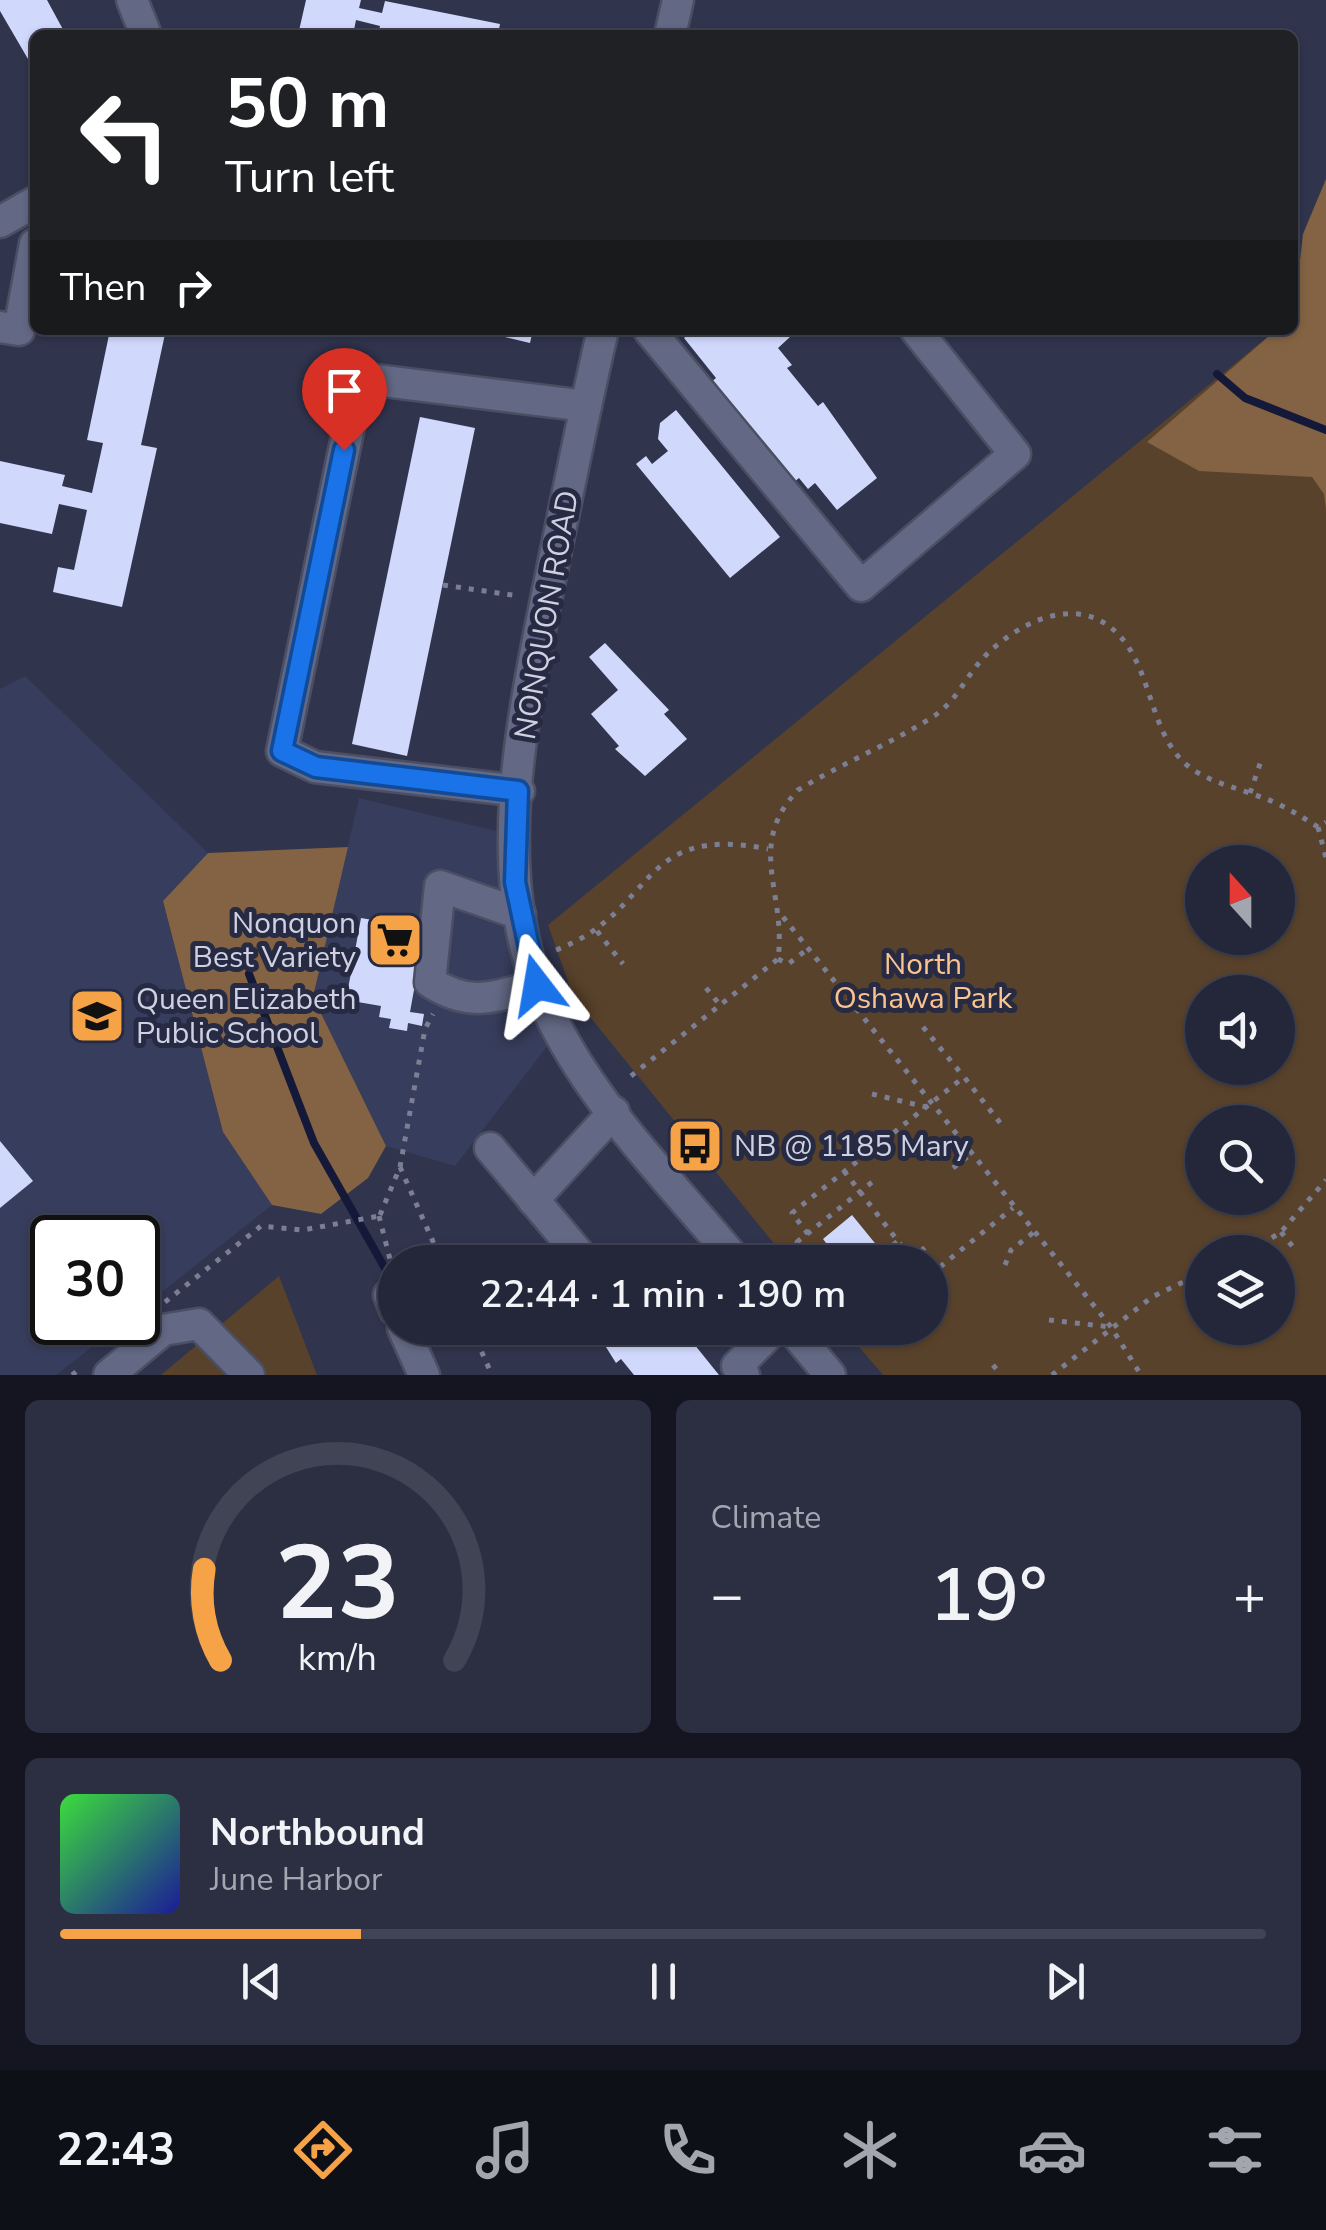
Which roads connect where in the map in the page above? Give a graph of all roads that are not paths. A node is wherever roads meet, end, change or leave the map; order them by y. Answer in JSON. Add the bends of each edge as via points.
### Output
{"nodes":[{"id":1,"x":132,"y":0,"type":"edge"},
{"id":2,"x":678,"y":0,"type":"edge"},
{"id":3,"x":144,"y":30,"type":"edge"},
{"id":4,"x":671,"y":30,"type":"edge"},
{"id":5,"x":30,"y":205,"type":"edge"},
{"id":6,"x":0,"y":222,"type":"edge"},
{"id":7,"x":30,"y":271,"type":"edge"},
{"id":8,"x":0,"y":327,"type":"edge"},
{"id":9,"x":602,"y":335,"type":"edge"},
{"id":10,"x":654,"y":335,"type":"edge"},
{"id":11,"x":920,"y":335,"type":"edge"},
{"id":12,"x":586,"y":406,"type":"junction"},
{"id":13,"x":518,"y":791,"type":"junction"},
{"id":14,"x":520,"y":914,"type":"junction"},
{"id":15,"x":537,"y":985,"type":"junction"},
{"id":16,"x":614,"y":1112,"type":"junction"},
{"id":17,"x":490,"y":1148,"type":"dead end"},
{"id":18,"x":534,"y":1200,"type":"junction"},
{"id":19,"x":572,"y":1245,"type":"edge"},
{"id":20,"x":724,"y":1245,"type":"edge"},
{"id":21,"x":411,"y":1345,"type":"edge"},
{"id":22,"x":758,"y":1345,"type":"edge"},
{"id":23,"x":805,"y":1345,"type":"edge"},
{"id":24,"x":101,"y":1367,"type":"edge"},
{"id":25,"x":249,"y":1375,"type":"edge"},
{"id":26,"x":424,"y":1375,"type":"edge"},
{"id":27,"x":744,"y":1375,"type":"edge"},
{"id":28,"x":830,"y":1375,"type":"edge"}],
"edges":[{"from":1,"to":3,"type":"street"},
{"from":2,"to":4,"type":"street"},
{"from":5,"to":6,"type":"street"},
{"from":7,"to":8,"type":"street","via":[[19,330]]},
{"from":9,"to":12,"type":"street","name":"NONQUON ROAD"},
{"from":10,"to":11,"type":"street","via":[[861,586],[1015,454]]},
{"from":12,"to":13,"type":"street","name":"NONQUON ROAD","via":[[526,696]]},
{"from":12,"to":13,"type":"street","via":[[358,378],[282,751],[316,767]]},
{"from":13,"to":14,"type":"street","name":"NONQUON ROAD","via":[[513,858]]},
{"from":14,"to":15,"type":"street","name":"NONQUON ROAD"},
{"from":14,"to":15,"type":"street","via":[[440,886],[430,982],[455,998],[492,998]]},
{"from":15,"to":16,"type":"street","name":"NONQUON ROAD"},
{"from":16,"to":18,"type":"street"},
{"from":16,"to":20,"type":"street","name":"NONQUON ROAD"},
{"from":17,"to":18,"type":"street"},
{"from":18,"to":19,"type":"street"},
{"from":21,"to":26,"type":"street"},
{"from":22,"to":27,"type":"street","via":[[736,1366]]},
{"from":23,"to":28,"type":"street"},
{"from":24,"to":25,"type":"street","via":[[163,1330],[200,1324]]}]}
